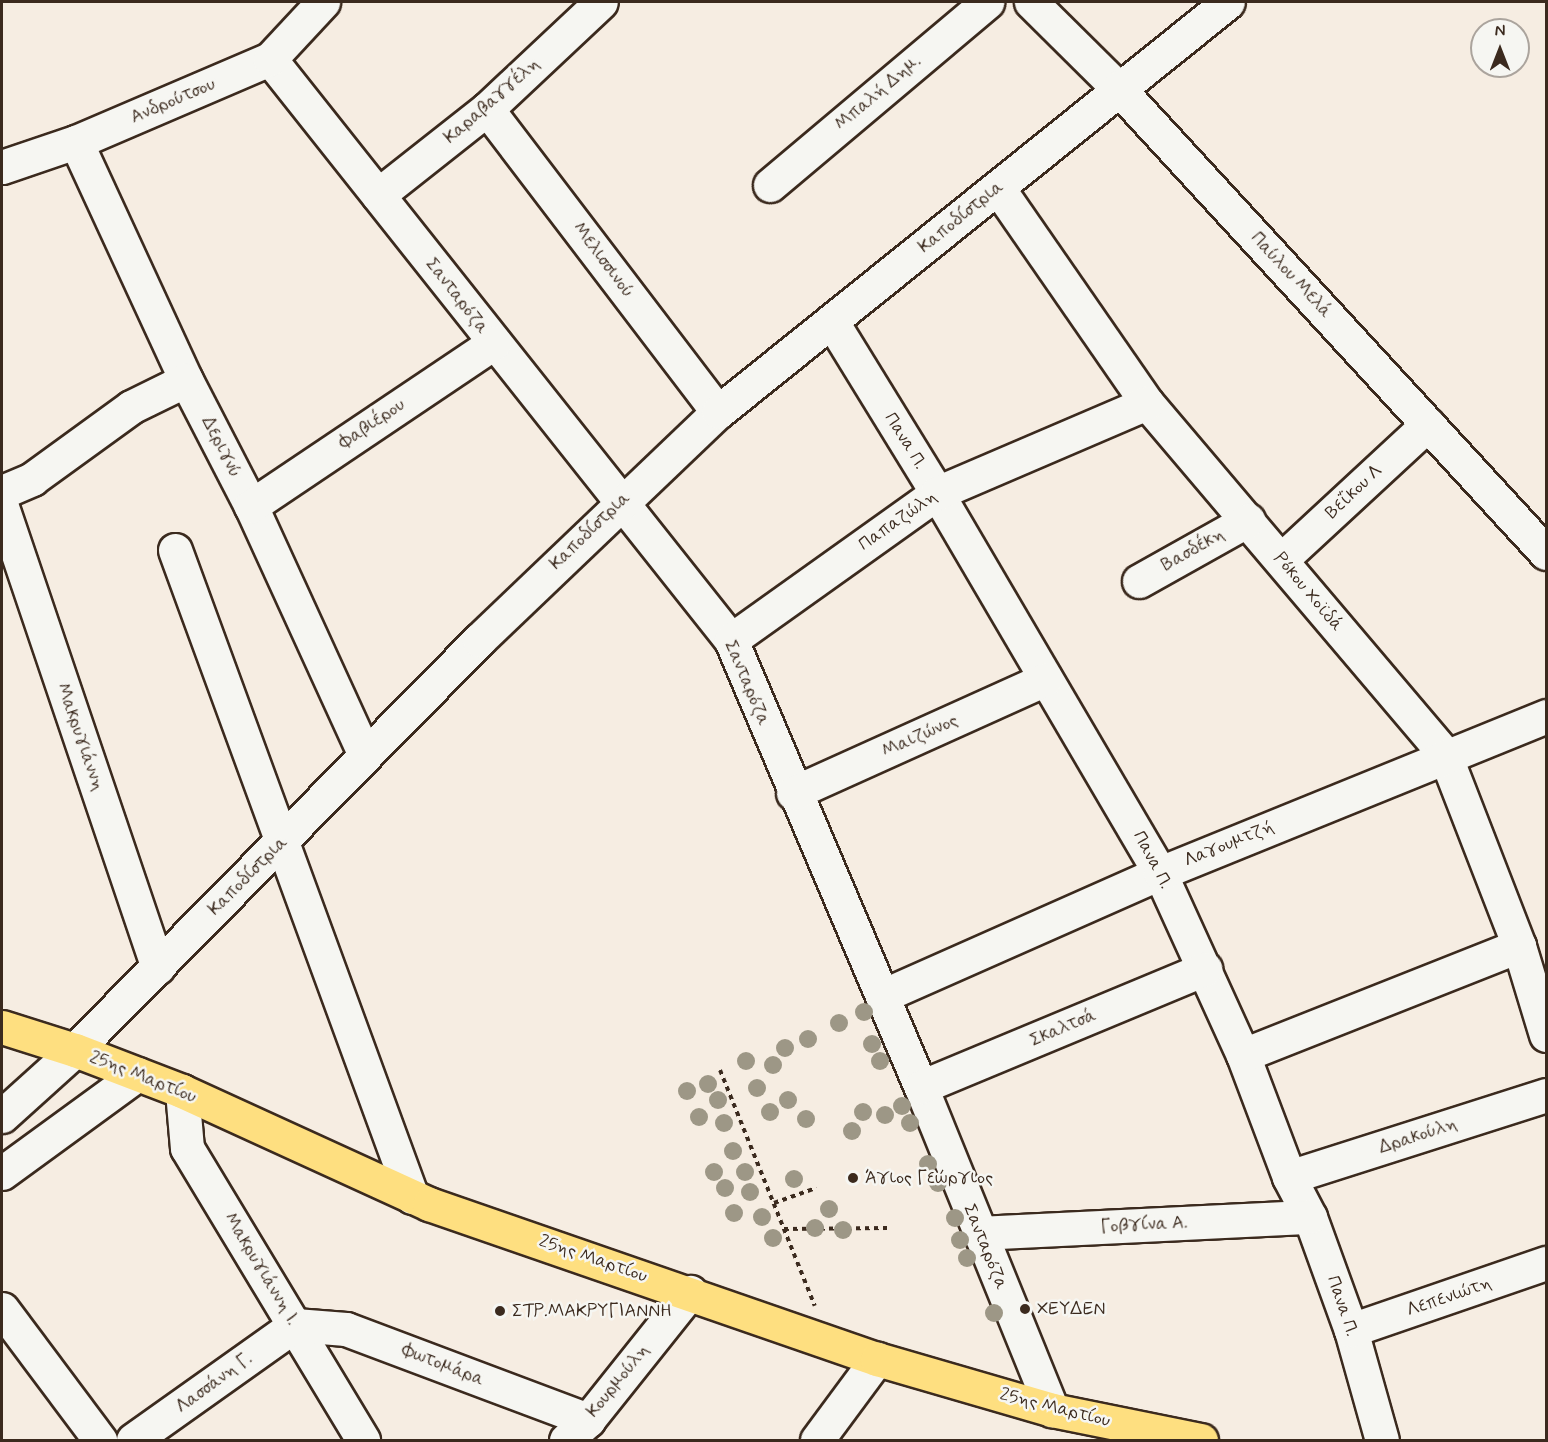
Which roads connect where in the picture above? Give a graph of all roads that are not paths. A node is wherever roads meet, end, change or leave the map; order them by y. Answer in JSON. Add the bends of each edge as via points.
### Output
{"nodes":[{"id":1,"x":323,"y":2,"type":"edge"},
{"id":2,"x":601,"y":2,"type":"edge"},
{"id":3,"x":987,"y":2,"type":"edge"},
{"id":4,"x":1031,"y":2,"type":"edge"},
{"id":5,"x":1221,"y":4,"type":"edge"},
{"id":6,"x":270,"y":59,"type":"junction"},
{"id":7,"x":1118,"y":88,"type":"junction"},
{"id":8,"x":487,"y":109,"type":"junction"},
{"id":9,"x":76,"y":142,"type":"junction"},
{"id":10,"x":2,"y":167,"type":"edge"},
{"id":11,"x":770,"y":185,"type":"dead end"},
{"id":12,"x":998,"y":188,"type":"junction"},
{"id":13,"x":378,"y":195,"type":"junction"},
{"id":14,"x":832,"y":322,"type":"junction"},
{"id":15,"x":494,"y":343,"type":"junction"},
{"id":16,"x":186,"y":380,"type":"junction"},
{"id":17,"x":1147,"y":403,"type":"junction"},
{"id":18,"x":718,"y":412,"type":"junction"},
{"id":19,"x":1428,"y":424,"type":"junction"},
{"id":20,"x":2,"y":492,"type":"edge"},
{"id":21,"x":937,"y":493,"type":"junction"},
{"id":22,"x":621,"y":501,"type":"junction"},
{"id":23,"x":251,"y":506,"type":"junction"},
{"id":24,"x":2,"y":507,"type":"edge"},
{"id":25,"x":1248,"y":520,"type":"junction"},
{"id":26,"x":175,"y":550,"type":"dead end"},
{"id":27,"x":1546,"y":553,"type":"edge"},
{"id":28,"x":1281,"y":560,"type":"junction"},
{"id":29,"x":1139,"y":581,"type":"dead end"},
{"id":30,"x":731,"y":640,"type":"junction"},
{"id":31,"x":1046,"y":679,"type":"junction"},
{"id":32,"x":1546,"y":716,"type":"edge"},
{"id":33,"x":364,"y":753,"type":"junction"},
{"id":34,"x":1445,"y":755,"type":"junction"},
{"id":35,"x":793,"y":794,"type":"junction"},
{"id":36,"x":281,"y":843,"type":"junction"},
{"id":37,"x":1160,"y":873,"type":"junction"},
{"id":38,"x":1520,"y":946,"type":"junction"},
{"id":39,"x":158,"y":967,"type":"junction"},
{"id":40,"x":1204,"y":969,"type":"junction"},
{"id":41,"x":882,"y":996,"type":"junction"},
{"id":42,"x":2,"y":1027,"type":"edge"},
{"id":43,"x":1546,"y":1035,"type":"edge"},
{"id":44,"x":75,"y":1050,"type":"junction"},
{"id":45,"x":1243,"y":1055,"type":"junction"},
{"id":46,"x":138,"y":1074,"type":"junction"},
{"id":47,"x":921,"y":1087,"type":"junction"},
{"id":48,"x":182,"y":1091,"type":"junction"},
{"id":49,"x":1546,"y":1095,"type":"edge"},
{"id":50,"x":2,"y":1116,"type":"edge"},
{"id":51,"x":2,"y":1173,"type":"edge"},
{"id":52,"x":1289,"y":1176,"type":"junction"},
{"id":53,"x":412,"y":1197,"type":"junction"},
{"id":54,"x":1310,"y":1217,"type":"junction"},
{"id":55,"x":979,"y":1233,"type":"junction"},
{"id":56,"x":1546,"y":1263,"type":"edge"},
{"id":57,"x":690,"y":1292,"type":"junction"},
{"id":58,"x":2,"y":1309,"type":"edge"},
{"id":59,"x":295,"y":1325,"type":"junction"},
{"id":60,"x":1351,"y":1330,"type":"junction"},
{"id":61,"x":878,"y":1359,"type":"junction"},
{"id":62,"x":1052,"y":1410,"type":"junction"},
{"id":63,"x":577,"y":1430,"type":"edge"},
{"id":64,"x":1189,"y":1439,"type":"edge"},
{"id":65,"x":100,"y":1440,"type":"edge"},
{"id":66,"x":133,"y":1440,"type":"edge"},
{"id":67,"x":363,"y":1440,"type":"edge"},
{"id":68,"x":817,"y":1440,"type":"edge"},
{"id":69,"x":1382,"y":1440,"type":"edge"}],
"edges":[{"from":1,"to":6,"type":"street","name":"Ανδρούτσου"},
{"from":2,"to":8,"type":"street","name":"Καραβαγγέλη"},
{"from":3,"to":11,"type":"street","name":"Μπαλή Δημ."},
{"from":4,"to":7,"type":"street","name":"Παύλου Μελά"},
{"from":5,"to":7,"type":"street","name":"Καποδίστρια"},
{"from":6,"to":9,"type":"street","name":"Ανδρούτσου"},
{"from":6,"to":13,"type":"street","name":"Σανταρόζα"},
{"from":7,"to":12,"type":"street","name":"Καποδίστρια"},
{"from":7,"to":19,"type":"street","name":"Παύλου Μελά"},
{"from":8,"to":13,"type":"street","name":"Καραβαγγέλη"},
{"from":8,"to":18,"type":"street","name":"Μελισσινού"},
{"from":9,"to":10,"type":"street","name":"Ανδρούτσου"},
{"from":9,"to":16,"type":"street","name":"Δεριγνύ"},
{"from":12,"to":14,"type":"street","name":"Καποδίστρια"},
{"from":12,"to":17,"type":"street","name":"Ρόκου Χοϊδά"},
{"from":13,"to":15,"type":"street","name":"Σανταρόζα"},
{"from":14,"to":18,"type":"street","name":"Καποδίστρια"},
{"from":14,"to":21,"type":"street","name":"Πανα Π."},
{"from":15,"to":22,"type":"street","name":"Σανταρόζα"},
{"from":15,"to":23,"type":"street","name":"Φαβιέρου"},
{"from":16,"to":20,"type":"street","via":[[131,408],[32,479]]},
{"from":16,"to":23,"type":"street","name":"Δεριγνύ"},
{"from":17,"to":21,"type":"street","name":"Παπαζώλη"},
{"from":17,"to":25,"type":"street","name":"Ρόκου Χοϊδά"},
{"from":18,"to":22,"type":"street","name":"Καποδίστρια"},
{"from":19,"to":27,"type":"street","name":"Παύλου Μελά"},
{"from":19,"to":28,"type":"street","name":"Βεΐκου Λ"},
{"from":21,"to":30,"type":"street","name":"Παπαζώλη"},
{"from":21,"to":31,"type":"street","name":"Πανα Π."},
{"from":22,"to":30,"type":"street","name":"Σανταρόζα"},
{"from":22,"to":33,"type":"street","name":"Καποδίστρια"},
{"from":23,"to":33,"type":"street","name":"Δεριγνύ"},
{"from":24,"to":39,"type":"street","name":"Μακρυγιάννη"},
{"from":25,"to":28,"type":"street","name":"Ρόκου Χοϊδά"},
{"from":25,"to":29,"type":"street","name":"Βασδέκη"},
{"from":26,"to":36,"type":"street"},
{"from":28,"to":34,"type":"street","name":"Ρόκου Χοϊδά"},
{"from":30,"to":35,"type":"street","name":"Σανταρόζα"},
{"from":31,"to":35,"type":"street","name":"Μαιζώνος"},
{"from":31,"to":37,"type":"street","name":"Πανα Π."},
{"from":32,"to":34,"type":"street","name":"Λαγουμτζή"},
{"from":33,"to":36,"type":"street","name":"Καποδίστρια"},
{"from":34,"to":37,"type":"street","name":"Λαγουμτζή"},
{"from":34,"to":38,"type":"street","name":"Ρόκου Χοϊδά"},
{"from":35,"to":41,"type":"street","name":"Σανταρόζα"},
{"from":36,"to":39,"type":"street","name":"Καποδίστρια"},
{"from":36,"to":53,"type":"street"},
{"from":37,"to":40,"type":"street","name":"Πανα Π."},
{"from":37,"to":41,"type":"street","name":"Λαγουμτζή"},
{"from":38,"to":43,"type":"street","name":"Ρόκου Χοϊδά"},
{"from":38,"to":45,"type":"street"},
{"from":39,"to":44,"type":"street","name":"Καποδίστρια"},
{"from":40,"to":45,"type":"street","name":"Πανα Π."},
{"from":40,"to":47,"type":"street","name":"Σκαλτσά"},
{"from":41,"to":47,"type":"street","name":"Σανταρόζα"},
{"from":42,"to":44,"type":"main road","name":"25ης Μαρτίου"},
{"from":44,"to":46,"type":"main road","name":"25ης Μαρτίου"},
{"from":44,"to":50,"type":"street","name":"Καποδίστρια"},
{"from":45,"to":52,"type":"street","name":"Πανα Π."},
{"from":46,"to":48,"type":"main road","name":"25ης Μαρτίου"},
{"from":46,"to":51,"type":"street"},
{"from":47,"to":55,"type":"street","name":"Σανταρόζα"},
{"from":48,"to":53,"type":"main road","name":"25ης Μαρτίου"},
{"from":48,"to":59,"type":"street","name":"Μακρυγιάννη Ι.","via":[[187,1148]]},
{"from":49,"to":52,"type":"street","name":"Δρακούλη"},
{"from":52,"to":54,"type":"street","name":"Πανα Π."},
{"from":53,"to":57,"type":"main road","name":"25ης Μαρτίου"},
{"from":54,"to":55,"type":"street","name":"Γοβγίνα Α."},
{"from":54,"to":60,"type":"street","name":"Πανα Π."},
{"from":55,"to":62,"type":"street","name":"Σανταρόζα"},
{"from":56,"to":60,"type":"street","name":"Λεπενιώτη"},
{"from":57,"to":61,"type":"main road","name":"25ης Μαρτίου"},
{"from":57,"to":63,"type":"street","name":"Κουρμούλη"},
{"from":58,"to":65,"type":"street"},
{"from":59,"to":63,"type":"street","name":"Φωτομάρα","via":[[346,1329]]},
{"from":59,"to":66,"type":"street","name":"Λασσάνη Γ."},
{"from":59,"to":67,"type":"street","name":"Μακρυγιάννη Ι."},
{"from":60,"to":69,"type":"street","name":"Πανα Π."},
{"from":61,"to":62,"type":"main road","name":"25ης Μαρτίου"},
{"from":61,"to":68,"type":"street"},
{"from":62,"to":64,"type":"main road","name":"25ης Μαρτίου"}]}
